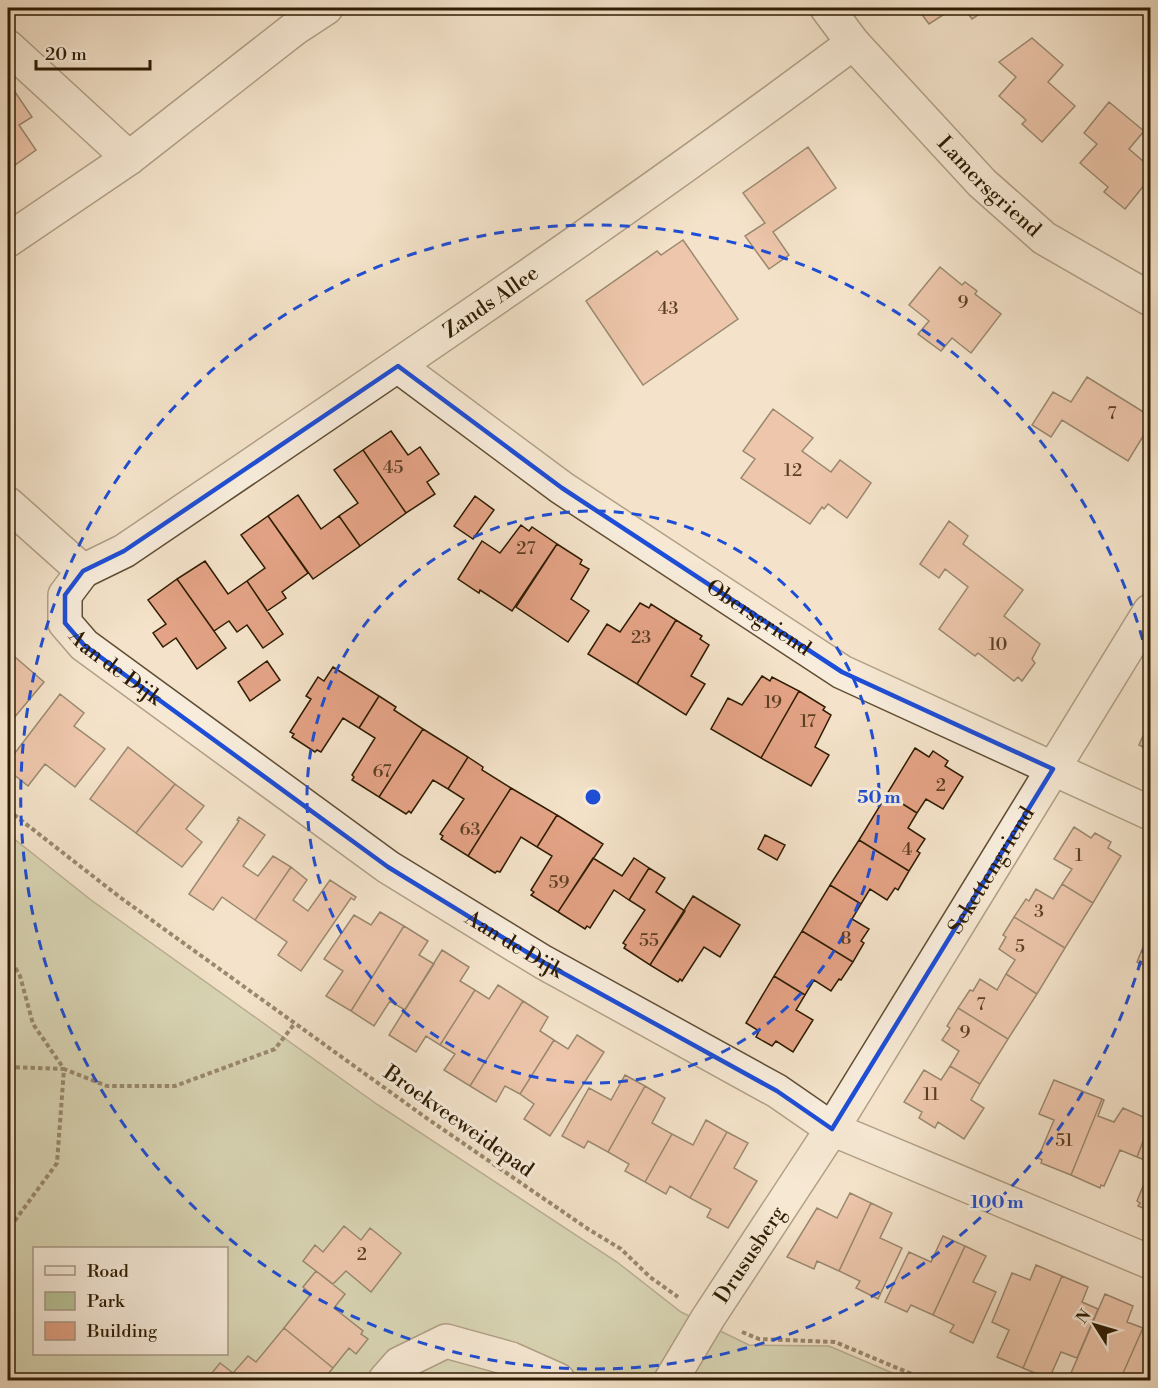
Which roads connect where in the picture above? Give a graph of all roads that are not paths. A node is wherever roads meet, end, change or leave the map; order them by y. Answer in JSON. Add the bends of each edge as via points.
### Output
{"nodes":[{"id":1,"x":326,"y":8,"type":"edge"},
{"id":2,"x":827,"y":8,"type":"edge"},
{"id":3,"x":286,"y":18,"type":"edge"},
{"id":4,"x":853,"y":43,"type":"junction"},
{"id":5,"x":8,"y":47,"type":"edge"},
{"id":6,"x":129,"y":158,"type":"junction"},
{"id":7,"x":8,"y":240,"type":"edge"},
{"id":8,"x":1150,"y":299,"type":"edge"},
{"id":9,"x":398,"y":366,"type":"junction"},
{"id":10,"x":8,"y":504,"type":"edge"},
{"id":11,"x":83,"y":571,"type":"junction"},
{"id":12,"x":1150,"y":611,"type":"edge"},
{"id":13,"x":1053,"y":769,"type":"junction"},
{"id":14,"x":1150,"y":813,"type":"edge"},
{"id":15,"x":832,"y":1129,"type":"junction"},
{"id":16,"x":1150,"y":1262,"type":"edge"},
{"id":17,"x":385,"y":1380,"type":"edge"},
{"id":18,"x":558,"y":1380,"type":"edge"},
{"id":19,"x":671,"y":1380,"type":"edge"}],
"edges":[{"from":1,"to":3,"type":"street"},
{"from":2,"to":4,"type":"street"},
{"from":3,"to":6,"type":"street"},
{"from":4,"to":8,"type":"street","name":"Lamersgriend","via":[[982,183],[1044,238]]},
{"from":4,"to":9,"type":"street","name":"Zands Allee","via":[[746,123]]},
{"from":5,"to":6,"type":"street"},
{"from":6,"to":7,"type":"street"},
{"from":9,"to":11,"type":"street","name":"Zands Allee","via":[[123,551]]},
{"from":9,"to":13,"type":"street","name":"Obersgriend","via":[[562,488],[842,672]]},
{"from":10,"to":11,"type":"street"},
{"from":11,"to":15,"type":"street","name":"Aan de Dijk","via":[[65,595],[65,623],[84,645],[388,867],[543,962],[777,1091]]},
{"from":12,"to":13,"type":"street","name":"Sekettengriend"},
{"from":13,"to":14,"type":"street","name":"Obersgriend"},
{"from":13,"to":15,"type":"street","name":"Sekettengriend"},
{"from":15,"to":16,"type":"street","name":"Aan de Dijk"},
{"from":15,"to":19,"type":"street","name":"Drususberg"},
{"from":17,"to":18,"type":"street","via":[[399,1364],[446,1341],[511,1359]]}]}
